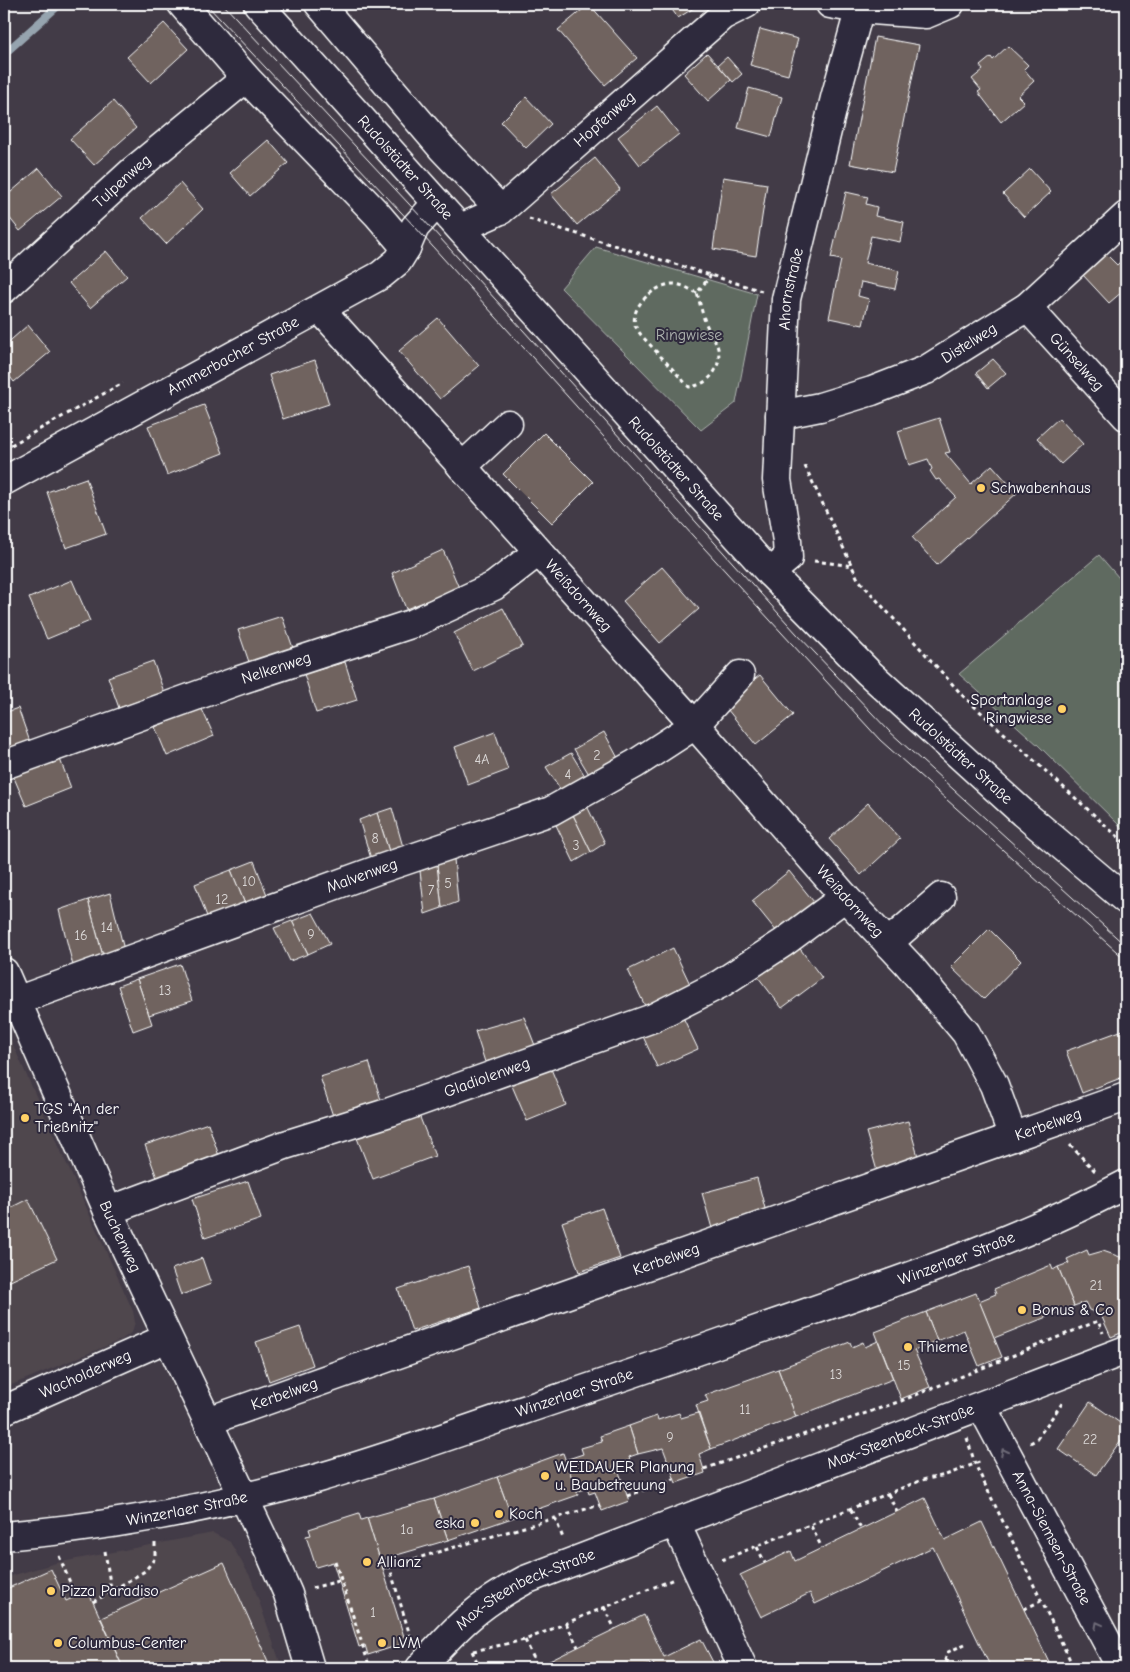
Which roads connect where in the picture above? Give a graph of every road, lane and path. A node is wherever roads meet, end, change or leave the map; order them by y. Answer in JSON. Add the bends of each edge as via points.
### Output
{"nodes":[{"id":1,"x":182,"y":4,"type":"edge"},
{"id":2,"x":258,"y":4,"type":"edge"},
{"id":3,"x":319,"y":4,"type":"edge"},
{"id":4,"x":746,"y":4,"type":"edge"},
{"id":5,"x":830,"y":4,"type":"edge"},
{"id":6,"x":950,"y":4,"type":"edge"},
{"id":7,"x":860,"y":6,"type":"edge"},
{"id":8,"x":246,"y":78,"type":"junction"},
{"id":9,"x":437,"y":203,"type":"junction"},
{"id":10,"x":507,"y":205,"type":"junction"},
{"id":11,"x":1126,"y":216,"type":"edge"},
{"id":12,"x":461,"y":229,"type":"junction"},
{"id":13,"x":406,"y":248,"type":"junction"},
{"id":14,"x":711,"y":275,"type":"junction"},
{"id":15,"x":4,"y":289,"type":"edge"},
{"id":16,"x":697,"y":294,"type":"junction"},
{"id":17,"x":786,"y":299,"type":"junction"},
{"id":18,"x":1028,"y":307,"type":"junction"},
{"id":19,"x":320,"y":309,"type":"junction"},
{"id":20,"x":780,"y":415,"type":"junction"},
{"id":21,"x":1126,"y":416,"type":"edge"},
{"id":22,"x":508,"y":424,"type":"dead end"},
{"id":23,"x":804,"y":465,"type":"dead end"},
{"id":24,"x":462,"y":467,"type":"junction"},
{"id":25,"x":4,"y":481,"type":"edge"},
{"id":26,"x":538,"y":552,"type":"junction"},
{"id":27,"x":779,"y":566,"type":"junction"},
{"id":28,"x":853,"y":566,"type":"junction"},
{"id":29,"x":740,"y":675,"type":"dead end"},
{"id":30,"x":695,"y":725,"type":"junction"},
{"id":31,"x":4,"y":765,"type":"edge"},
{"id":32,"x":1126,"y":844,"type":"edge"},
{"id":33,"x":845,"y":897,"type":"junction"},
{"id":34,"x":940,"y":897,"type":"dead end"},
{"id":35,"x":1126,"y":900,"type":"edge"},
{"id":36,"x":888,"y":942,"type":"junction"},
{"id":37,"x":9,"y":990,"type":"edge"},
{"id":38,"x":1126,"y":1097,"type":"edge"},
{"id":39,"x":1041,"y":1127,"type":"junction"},
{"id":40,"x":1013,"y":1137,"type":"junction"},
{"id":41,"x":1099,"y":1176,"type":"dead end"},
{"id":42,"x":1126,"y":1184,"type":"edge"},
{"id":43,"x":108,"y":1211,"type":"junction"},
{"id":44,"x":167,"y":1338,"type":"junction"},
{"id":45,"x":1120,"y":1352,"type":"edge"},
{"id":46,"x":1069,"y":1395,"type":"dead end"},
{"id":47,"x":4,"y":1410,"type":"edge"},
{"id":48,"x":971,"y":1411,"type":"junction"},
{"id":49,"x":208,"y":1421,"type":"junction"},
{"id":50,"x":1036,"y":1440,"type":"dead end"},
{"id":51,"x":975,"y":1464,"type":"junction"},
{"id":52,"x":704,"y":1469,"type":"dead end"},
{"id":53,"x":674,"y":1479,"type":"dead end"},
{"id":54,"x":888,"y":1494,"type":"junction"},
{"id":55,"x":627,"y":1496,"type":"dead end"},
{"id":56,"x":244,"y":1497,"type":"junction"},
{"id":57,"x":600,"y":1505,"type":"dead end"},
{"id":58,"x":851,"y":1510,"type":"junction"},
{"id":59,"x":897,"y":1512,"type":"dead end"},
{"id":60,"x":555,"y":1518,"type":"junction"},
{"id":61,"x":676,"y":1524,"type":"junction"},
{"id":62,"x":811,"y":1526,"type":"junction"},
{"id":63,"x":861,"y":1529,"type":"dead end"},
{"id":64,"x":4,"y":1536,"type":"edge"},
{"id":65,"x":155,"y":1537,"type":"dead end"},
{"id":66,"x":564,"y":1542,"type":"dead end"},
{"id":67,"x":104,"y":1545,"type":"dead end"},
{"id":68,"x":757,"y":1547,"type":"junction"},
{"id":69,"x":822,"y":1548,"type":"dead end"},
{"id":70,"x":57,"y":1554,"type":"dead end"},
{"id":71,"x":335,"y":1561,"type":"dead end"},
{"id":72,"x":765,"y":1563,"type":"dead end"},
{"id":73,"x":389,"y":1565,"type":"junction"},
{"id":74,"x":383,"y":1568,"type":"dead end"},
{"id":75,"x":696,"y":1570,"type":"junction"},
{"id":76,"x":339,"y":1581,"type":"dead end"},
{"id":77,"x":71,"y":1585,"type":"junction"},
{"id":78,"x":309,"y":1589,"type":"dead end"},
{"id":79,"x":111,"y":1590,"type":"junction"},
{"id":80,"x":62,"y":1592,"type":"dead end"},
{"id":81,"x":76,"y":1597,"type":"dead end"},
{"id":82,"x":1041,"y":1601,"type":"junction"},
{"id":83,"x":93,"y":1602,"type":"dead end"},
{"id":84,"x":604,"y":1607,"type":"junction"},
{"id":85,"x":1024,"y":1609,"type":"dead end"},
{"id":86,"x":566,"y":1623,"type":"junction"},
{"id":87,"x":616,"y":1629,"type":"dead end"},
{"id":88,"x":452,"y":1633,"type":"junction"},
{"id":89,"x":525,"y":1640,"type":"junction"},
{"id":90,"x":965,"y":1644,"type":"dead end"},
{"id":91,"x":578,"y":1647,"type":"dead end"},
{"id":92,"x":472,"y":1651,"type":"junction"},
{"id":93,"x":417,"y":1657,"type":"edge"},
{"id":94,"x":945,"y":1660,"type":"junction"},
{"id":95,"x":538,"y":1667,"type":"dead end"},
{"id":96,"x":310,"y":1668,"type":"edge"},
{"id":97,"x":370,"y":1668,"type":"edge"},
{"id":98,"x":480,"y":1668,"type":"edge"},
{"id":99,"x":743,"y":1668,"type":"edge"},
{"id":100,"x":942,"y":1668,"type":"edge"},
{"id":101,"x":956,"y":1668,"type":"edge"},
{"id":102,"x":1074,"y":1668,"type":"edge"},
{"id":103,"x":1121,"y":1668,"type":"edge"}],
"edges":[{"from":1,"to":8,"type":"street"},
{"from":2,"to":9,"type":"street","name":"Rudolstädter Straße"},
{"from":3,"to":10,"type":"street","via":[[441,147]]},
{"from":4,"to":10,"type":"street","name":"Hopfenweg","via":[[722,16]]},
{"from":5,"to":7,"type":"street"},
{"from":6,"to":7,"type":"street","via":[[926,14]]},
{"from":7,"to":17,"type":"street","name":"Ahornstraße"},
{"from":8,"to":13,"type":"street"},
{"from":8,"to":15,"type":"street","name":"Tulpenweg","via":[[134,170]]},
{"from":9,"to":12,"type":"street","name":"Rudolstädter Straße"},
{"from":9,"to":13,"type":"street","name":"Ammerbacher Straße","via":[[415,227]]},
{"from":10,"to":12,"type":"street","name":"Hopfenweg"},
{"from":10,"to":14,"type":"path"},
{"from":11,"to":18,"type":"street","name":"Distelweg"},
{"from":12,"to":27,"type":"street","name":"Rudolstädter Straße"},
{"from":13,"to":19,"type":"street","name":"Ammerbacher Straße","via":[[398,261],[380,275]]},
{"from":14,"to":16,"type":"path"},
{"from":14,"to":17,"type":"path"},
{"from":16,"to":16,"type":"path","via":[[672,284],[646,297],[635,314],[635,325],[641,335],[689,387],[708,381],[714,374],[717,358],[718,346],[706,325]]},
{"from":17,"to":20,"type":"street","name":"Ahornstraße"},
{"from":18,"to":20,"type":"street","name":"Distelweg","via":[[926,370],[863,394]]},
{"from":18,"to":21,"type":"street","name":"Günselweg"},
{"from":19,"to":24,"type":"street","name":"Weißdornweg"},
{"from":19,"to":25,"type":"street","name":"Ammerbacher Straße"},
{"from":20,"to":27,"type":"street","name":"Ahornstraße","via":[[777,480],[787,541]]},
{"from":22,"to":24,"type":"street"},
{"from":23,"to":28,"type":"path"},
{"from":24,"to":26,"type":"street","name":"Weißdornweg"},
{"from":26,"to":30,"type":"street","name":"Weißdornweg"},
{"from":26,"to":31,"type":"street","name":"Nelkenweg","via":[[494,586],[414,623],[240,680]]},
{"from":27,"to":28,"type":"path"},
{"from":27,"to":35,"type":"street","name":"Rudolstädter Straße","via":[[868,672],[1023,813]]},
{"from":28,"to":32,"type":"path","via":[[858,579],[963,696]]},
{"from":29,"to":30,"type":"street"},
{"from":30,"to":33,"type":"street","name":"Weißdornweg"},
{"from":30,"to":37,"type":"street","name":"Malvenweg","via":[[635,764],[551,811]]},
{"from":33,"to":36,"type":"street","name":"Weißdornweg"},
{"from":33,"to":43,"type":"street","name":"Gladiolenweg","via":[[720,984],[653,1018],[390,1112],[285,1145]]},
{"from":34,"to":36,"type":"street","name":"Weißdornweg"},
{"from":36,"to":40,"type":"street","name":"Weißdornweg","via":[[966,1034],[994,1085]]},
{"from":37,"to":43,"type":"street","name":"Buchenweg"},
{"from":38,"to":39,"type":"street","name":"Kerbelweg"},
{"from":39,"to":40,"type":"street","name":"Kerbelweg"},
{"from":39,"to":41,"type":"path","via":[[1061,1137]]},
{"from":40,"to":49,"type":"street","name":"Kerbelweg"},
{"from":42,"to":56,"type":"street","name":"Winzerlaer Straße","via":[[1020,1233],[702,1349],[389,1456]]},
{"from":43,"to":44,"type":"street","name":"Buchenweg"},
{"from":44,"to":47,"type":"street","name":"Wacholderweg"},
{"from":44,"to":49,"type":"street","name":"Buchenweg"},
{"from":45,"to":48,"type":"street","name":"Max-Steenbeck-Straße"},
{"from":45,"to":52,"type":"path","via":[[1098,1320],[901,1401]]},
{"from":46,"to":50,"type":"path"},
{"from":48,"to":51,"type":"path"},
{"from":48,"to":61,"type":"street","name":"Max-Steenbeck-Straße"},
{"from":103,"to":48,"type":"street","name":"Anna-Siemsen-Straße","one_way":true},
{"from":49,"to":56,"type":"street","name":"Buchenweg"},
{"from":51,"to":54,"type":"path"},
{"from":51,"to":82,"type":"path"},
{"from":53,"to":55,"type":"path"},
{"from":54,"to":58,"type":"path"},
{"from":54,"to":59,"type":"path"},
{"from":56,"to":64,"type":"street","name":"Winzerlaer Straße","via":[[62,1531]]},
{"from":56,"to":96,"type":"street","name":"Buchenweg","via":[[288,1594]]},
{"from":57,"to":60,"type":"path"},
{"from":58,"to":62,"type":"path"},
{"from":58,"to":63,"type":"path"},
{"from":60,"to":66,"type":"path"},
{"from":60,"to":73,"type":"path"},
{"from":61,"to":75,"type":"street"},
{"from":61,"to":88,"type":"street","name":"Max-Steenbeck-Straße","via":[[525,1580],[486,1602]]},
{"from":62,"to":68,"type":"path"},
{"from":62,"to":69,"type":"path"},
{"from":65,"to":79,"type":"path","via":[[155,1558],[145,1571]]},
{"from":67,"to":79,"type":"path"},
{"from":68,"to":72,"type":"path"},
{"from":68,"to":75,"type":"path"},
{"from":70,"to":77,"type":"path"},
{"from":71,"to":97,"type":"path"},
{"from":73,"to":74,"type":"path"},
{"from":73,"to":93,"type":"path"},
{"from":75,"to":84,"type":"path"},
{"from":75,"to":99,"type":"street"},
{"from":76,"to":78,"type":"path"},
{"from":77,"to":80,"type":"path"},
{"from":77,"to":81,"type":"path"},
{"from":79,"to":83,"type":"path"},
{"from":82,"to":85,"type":"path"},
{"from":82,"to":102,"type":"path"},
{"from":84,"to":86,"type":"path"},
{"from":84,"to":87,"type":"path"},
{"from":86,"to":89,"type":"path"},
{"from":86,"to":91,"type":"path"},
{"from":88,"to":92,"type":"path"},
{"from":88,"to":93,"type":"street","name":"Max-Steenbeck-Straße"},
{"from":89,"to":92,"type":"path"},
{"from":89,"to":95,"type":"path"},
{"from":90,"to":94,"type":"path","via":[[948,1652]]},
{"from":92,"to":98,"type":"path"},
{"from":94,"to":100,"type":"path"},
{"from":94,"to":101,"type":"path"}]}
